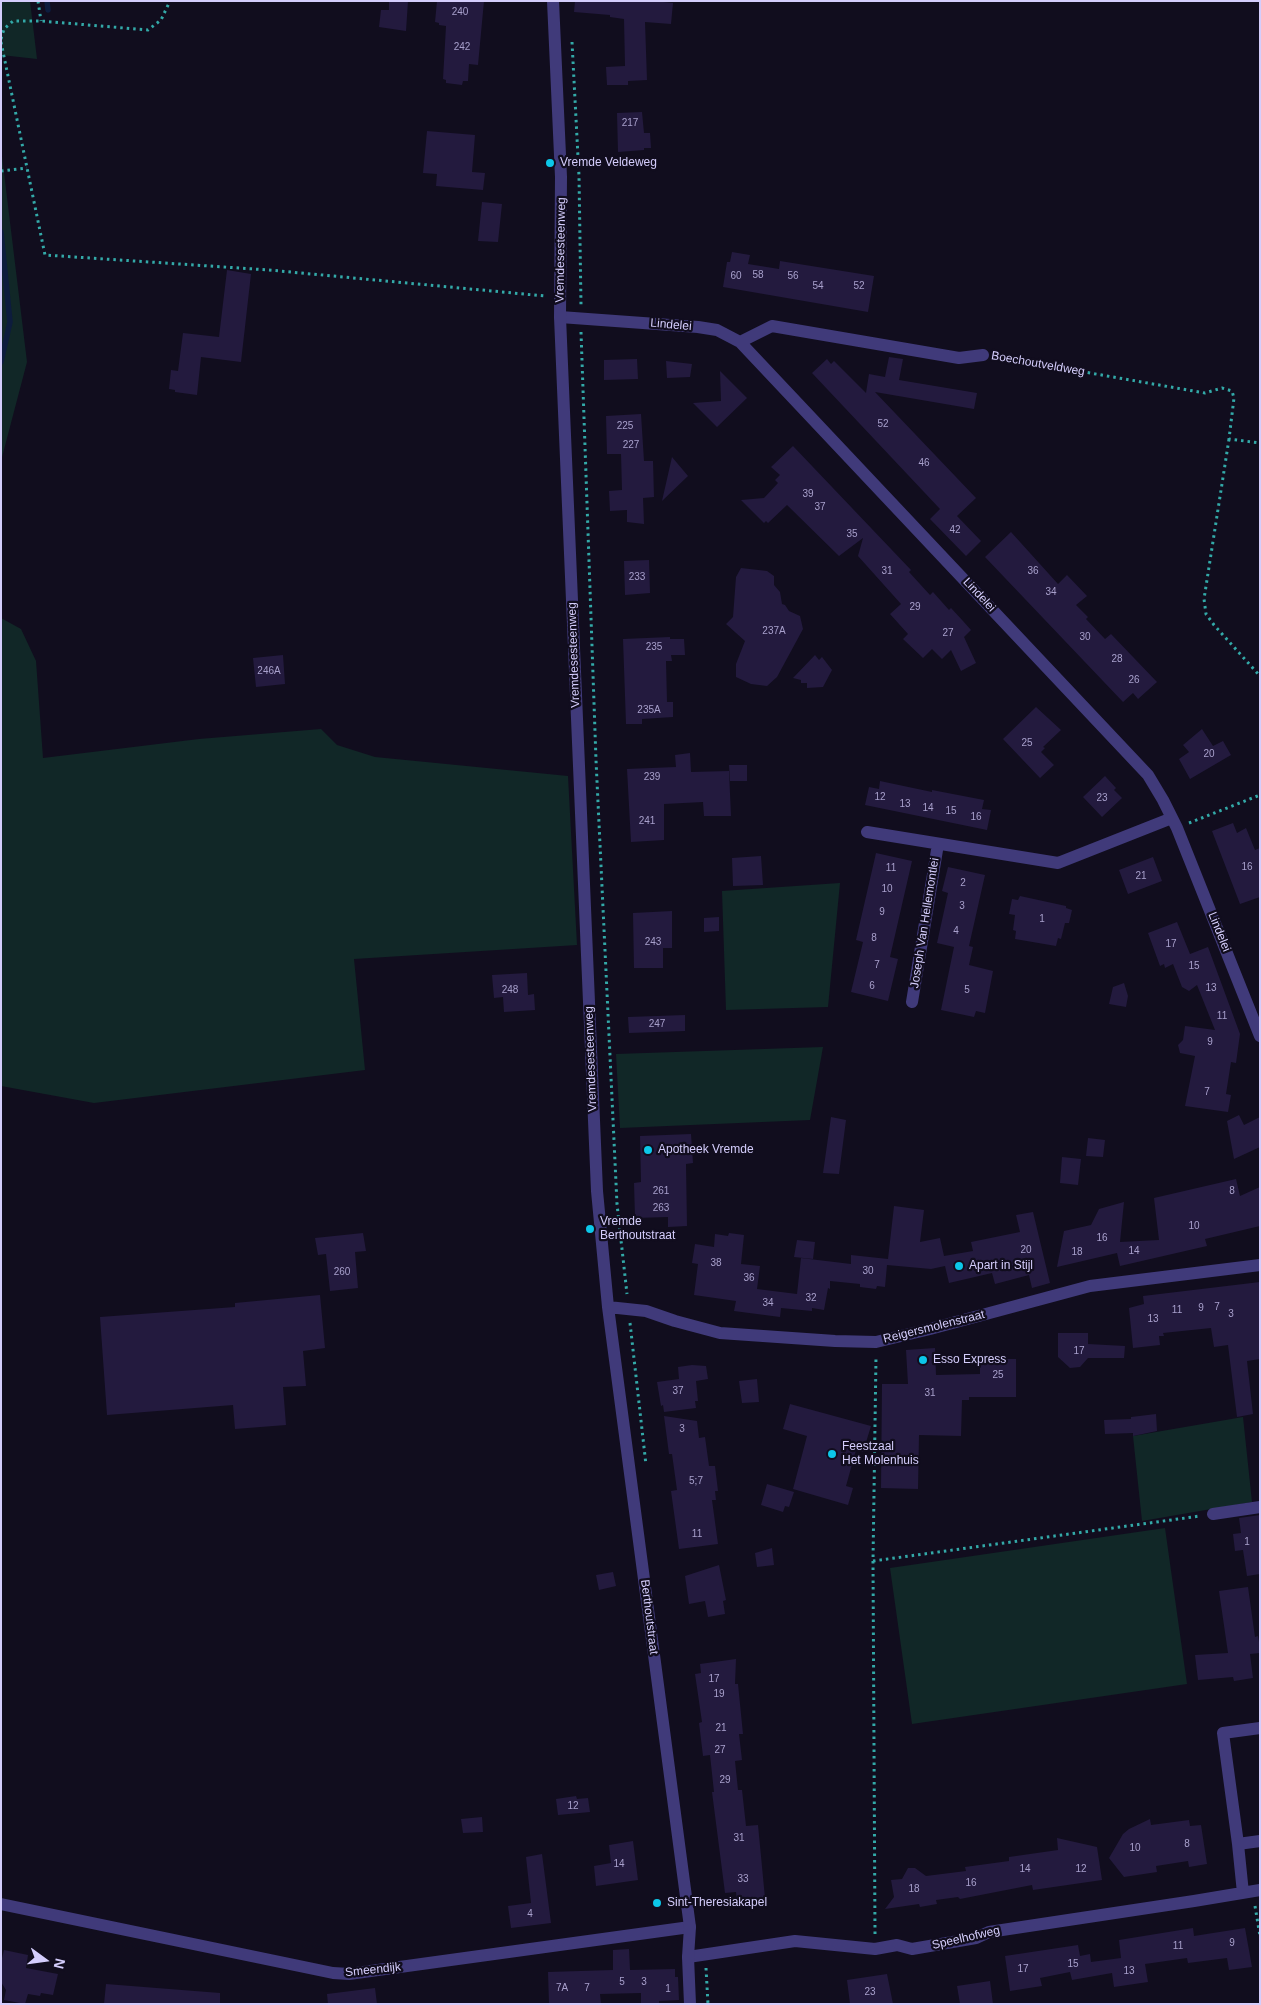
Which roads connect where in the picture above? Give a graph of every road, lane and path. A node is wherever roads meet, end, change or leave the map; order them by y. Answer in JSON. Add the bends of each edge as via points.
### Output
{"nodes":[{"id":1,"x":38,"y":1,"type":"edge"},
{"id":2,"x":170,"y":1,"type":"edge"},
{"id":3,"x":553,"y":1,"type":"edge"},
{"id":4,"x":41,"y":21,"type":"junction"},
{"id":5,"x":1,"y":40,"type":"edge"},
{"id":6,"x":27,"y":168,"type":"junction"},
{"id":7,"x":1,"y":171,"type":"edge"},
{"id":8,"x":560,"y":298,"type":"junction"},
{"id":9,"x":560,"y":317,"type":"junction"},
{"id":10,"x":580,"y":317,"type":"junction"},
{"id":11,"x":740,"y":342,"type":"junction"},
{"id":12,"x":982,"y":355,"type":"joint"},
{"id":13,"x":1229,"y":439,"type":"junction"},
{"id":14,"x":1260,"y":443,"type":"edge"},
{"id":15,"x":1260,"y":676,"type":"edge"},
{"id":16,"x":1260,"y":794,"type":"edge"},
{"id":17,"x":1175,"y":823,"type":"junction"},
{"id":18,"x":866,"y":832,"type":"dead end"},
{"id":19,"x":938,"y":844,"type":"junction"},
{"id":20,"x":912,"y":1002,"type":"dead end"},
{"id":21,"x":1260,"y":1036,"type":"edge"},
{"id":22,"x":1260,"y":1265,"type":"edge"},
{"id":23,"x":608,"y":1308,"type":"junction"},
{"id":24,"x":629,"y":1309,"type":"junction"},
{"id":25,"x":876,"y":1342,"type":"junction"},
{"id":26,"x":647,"y":1468,"type":"dead end"},
{"id":27,"x":1260,"y":1507,"type":"edge"},
{"id":28,"x":1213,"y":1514,"type":"joint"},
{"id":29,"x":873,"y":1561,"type":"junction"},
{"id":30,"x":1260,"y":1728,"type":"edge"},
{"id":31,"x":1260,"y":1841,"type":"edge"},
{"id":32,"x":1238,"y":1844,"type":"junction"},
{"id":33,"x":1252,"y":1891,"type":"edge"},
{"id":34,"x":1,"y":1904,"type":"edge"},
{"id":35,"x":690,"y":1928,"type":"junction"},
{"id":36,"x":1260,"y":1936,"type":"edge"},
{"id":37,"x":875,"y":1949,"type":"junction"},
{"id":38,"x":705,"y":1954,"type":"junction"},
{"id":39,"x":688,"y":1957,"type":"junction"},
{"id":40,"x":690,"y":2004,"type":"edge"},
{"id":41,"x":708,"y":2004,"type":"edge"}],
"edges":[{"from":1,"to":4,"type":"path"},
{"from":2,"to":4,"type":"path","via":[[161,20],[148,30]]},
{"from":3,"to":8,"type":"street","name":"Vremdesesteenweg","via":[[561,177]]},
{"from":4,"to":5,"type":"path","via":[[13,21],[4,29]]},
{"from":5,"to":6,"type":"path"},
{"from":6,"to":7,"type":"path"},
{"from":6,"to":8,"type":"path","via":[[45,255],[269,270]]},
{"from":8,"to":9,"type":"street","name":"Vremdesesteenweg"},
{"from":9,"to":10,"type":"street","name":"Lindelei"},
{"from":9,"to":23,"type":"street","name":"Vremdesesteenweg","via":[[596,1192]]},
{"from":10,"to":11,"type":"street","name":"Lindelei","via":[[698,327],[717,330]]},
{"from":10,"to":24,"type":"path","via":[[596,760],[616,1174]]},
{"from":11,"to":12,"type":"street","name":"Boechoutveldweg","via":[[772,326],[959,358]]},
{"from":11,"to":17,"type":"street","name":"Lindelei","via":[[1148,775]]},
{"from":12,"to":13,"type":"path","name":"Boechoutveldweg","via":[[1205,393],[1222,388],[1232,391]]},
{"from":13,"to":14,"type":"path"},
{"from":13,"to":15,"type":"path","name":"Boechoutveldweg","via":[[1204,599],[1206,614],[1214,625]]},
{"from":16,"to":17,"type":"path"},
{"from":17,"to":19,"type":"street","name":"Joseph Van Hellemontlei","via":[[1058,863]]},
{"from":17,"to":21,"type":"street","name":"Lindelei"},
{"from":18,"to":19,"type":"street","name":"Joseph Van Hellemontlei"},
{"from":19,"to":20,"type":"street","name":"Joseph Van Hellemontlei"},
{"from":22,"to":25,"type":"street","name":"Reigersmolenstraat","via":[[1090,1286]]},
{"from":23,"to":24,"type":"street","name":"Reigersmolenstraat"},
{"from":23,"to":35,"type":"street","name":"Berthoutstraat"},
{"from":24,"to":25,"type":"street","name":"Reigersmolenstraat","via":[[720,1333]]},
{"from":24,"to":26,"type":"path"},
{"from":25,"to":29,"type":"path"},
{"from":27,"to":28,"type":"street"},
{"from":28,"to":29,"type":"path"},
{"from":29,"to":37,"type":"path"},
{"from":30,"to":32,"type":"street","via":[[1223,1733]]},
{"from":31,"to":32,"type":"street"},
{"from":32,"to":33,"type":"street"},
{"from":33,"to":36,"type":"path"},
{"from":33,"to":37,"type":"street","name":"Speelhofweg","via":[[989,1932],[976,1938],[912,1949],[897,1945]]},
{"from":34,"to":35,"type":"street","name":"Smeendijk","via":[[349,1974]]},
{"from":35,"to":39,"type":"street","name":"Berthoutstraat"},
{"from":37,"to":38,"type":"street","name":"Speelhofweg","via":[[795,1941]]},
{"from":38,"to":39,"type":"street","name":"Speelhofweg"},
{"from":38,"to":41,"type":"path"},
{"from":39,"to":40,"type":"street"}]}
